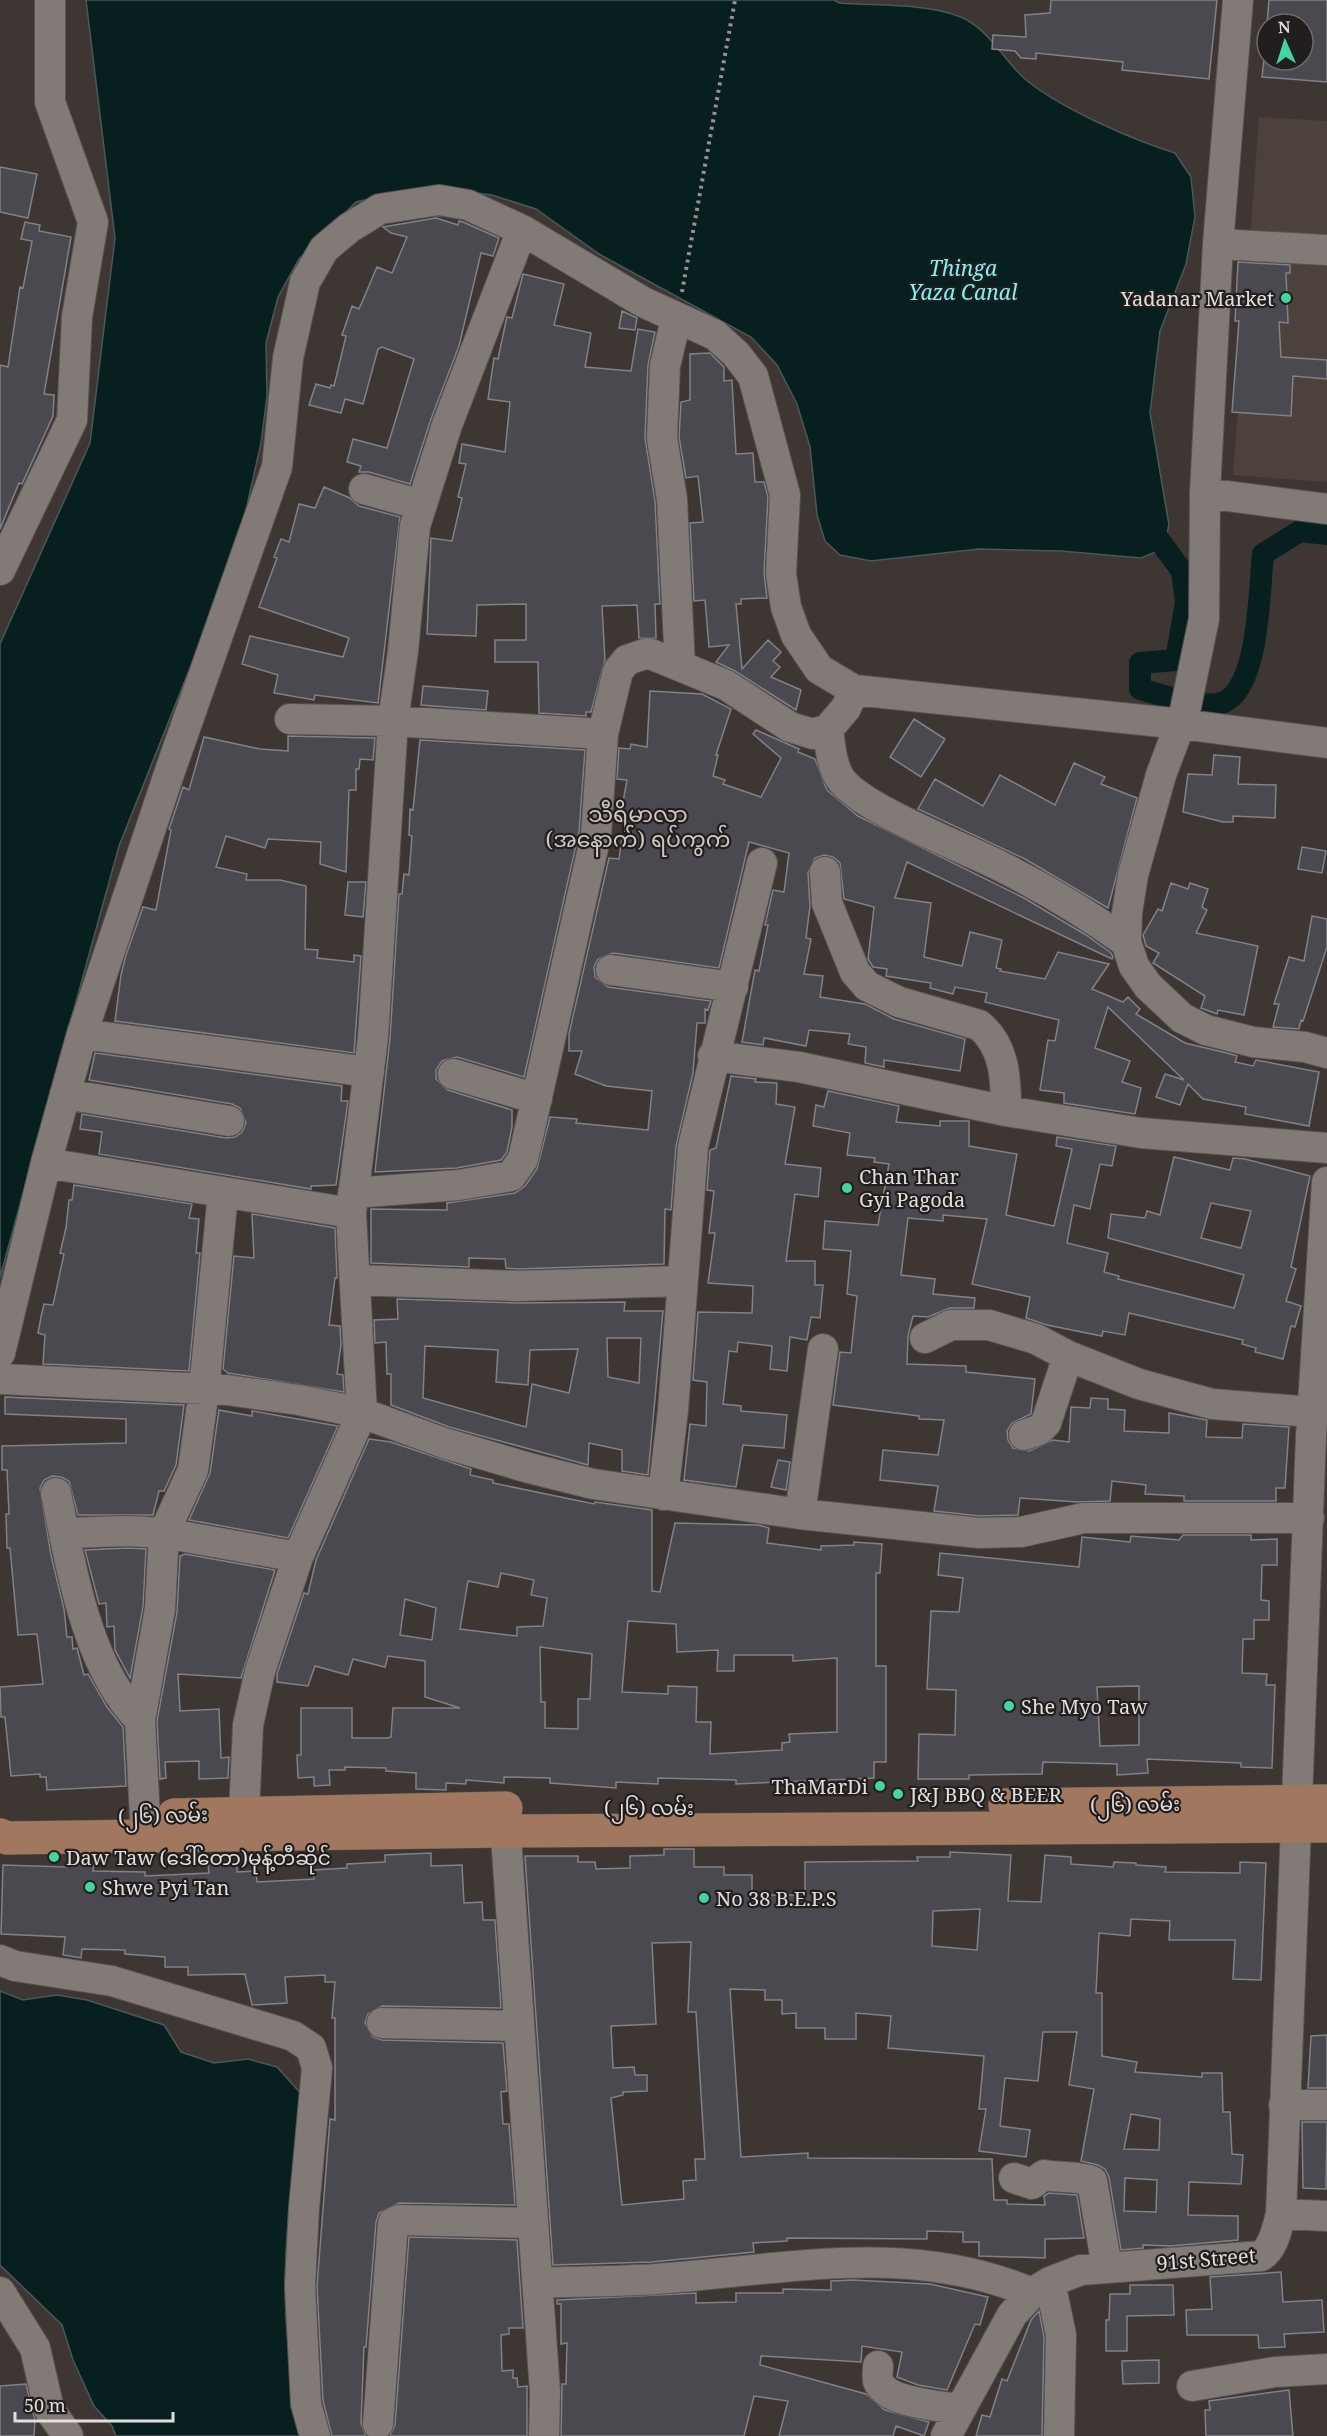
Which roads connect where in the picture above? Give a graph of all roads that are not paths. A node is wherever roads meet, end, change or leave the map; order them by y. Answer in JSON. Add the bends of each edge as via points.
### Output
{"nodes":[{"id":1,"x":50,"y":0,"type":"edge"},
{"id":2,"x":1238,"y":0,"type":"edge"},
{"id":3,"x":522,"y":230,"type":"junction"},
{"id":4,"x":1218,"y":244,"type":"junction"},
{"id":5,"x":1327,"y":250,"type":"edge"},
{"id":6,"x":678,"y":308,"type":"junction"},
{"id":7,"x":364,"y":489,"type":"dead end"},
{"id":8,"x":1205,"y":494,"type":"junction"},
{"id":9,"x":421,"y":505,"type":"junction"},
{"id":10,"x":1327,"y":509,"type":"edge"},
{"id":11,"x":0,"y":570,"type":"edge"},
{"id":12,"x":680,"y":666,"type":"junction"},
{"id":13,"x":854,"y":690,"type":"junction"},
{"id":14,"x":1186,"y":707,"type":"junction"},
{"id":15,"x":290,"y":719,"type":"dead end"},
{"id":16,"x":393,"y":721,"type":"junction"},
{"id":17,"x":828,"y":729,"type":"junction"},
{"id":18,"x":603,"y":734,"type":"junction"},
{"id":19,"x":1327,"y":743,"type":"edge"},
{"id":20,"x":762,"y":863,"type":"dead end"},
{"id":21,"x":825,"y":872,"type":"dead end"},
{"id":22,"x":1126,"y":942,"type":"junction"},
{"id":23,"x":611,"y":970,"type":"dead end"},
{"id":24,"x":733,"y":987,"type":"junction"},
{"id":25,"x":82,"y":1034,"type":"junction"},
{"id":26,"x":1327,"y":1053,"type":"edge"},
{"id":27,"x":713,"y":1056,"type":"junction"},
{"id":28,"x":369,"y":1072,"type":"junction"},
{"id":29,"x":453,"y":1074,"type":"dead end"},
{"id":30,"x":65,"y":1095,"type":"junction"},
{"id":31,"x":537,"y":1099,"type":"junction"},
{"id":32,"x":1006,"y":1111,"type":"junction"},
{"id":33,"x":229,"y":1121,"type":"dead end"},
{"id":34,"x":1327,"y":1148,"type":"edge"},
{"id":35,"x":45,"y":1163,"type":"junction"},
{"id":36,"x":1327,"y":1182,"type":"edge"},
{"id":37,"x":223,"y":1193,"type":"junction"},
{"id":38,"x":352,"y":1203,"type":"junction"},
{"id":39,"x":356,"y":1280,"type":"junction"},
{"id":40,"x":682,"y":1281,"type":"junction"},
{"id":41,"x":925,"y":1338,"type":"dead end"},
{"id":42,"x":823,"y":1349,"type":"dead end"},
{"id":43,"x":0,"y":1353,"type":"edge"},
{"id":44,"x":1068,"y":1356,"type":"junction"},
{"id":45,"x":0,"y":1379,"type":"edge"},
{"id":46,"x":204,"y":1390,"type":"junction"},
{"id":47,"x":362,"y":1413,"type":"junction"},
{"id":48,"x":1316,"y":1428,"type":"edge"},
{"id":49,"x":1024,"y":1435,"type":"dead end"},
{"id":50,"x":56,"y":1493,"type":"dead end"},
{"id":51,"x":663,"y":1495,"type":"junction"},
{"id":52,"x":800,"y":1514,"type":"junction"},
{"id":53,"x":1309,"y":1518,"type":"junction"},
{"id":54,"x":65,"y":1533,"type":"junction"},
{"id":55,"x":164,"y":1533,"type":"junction"},
{"id":56,"x":298,"y":1557,"type":"junction"},
{"id":57,"x":1317,"y":1563,"type":"edge"},
{"id":58,"x":140,"y":1720,"type":"junction"},
{"id":59,"x":1313,"y":1814,"type":"edge"},
{"id":60,"x":505,"y":1819,"type":"junction"},
{"id":61,"x":0,"y":1821,"type":"edge"},
{"id":62,"x":244,"y":1824,"type":"junction"},
{"id":63,"x":146,"y":1827,"type":"junction"},
{"id":64,"x":0,"y":1835,"type":"edge"},
{"id":65,"x":0,"y":1960,"type":"edge"},
{"id":66,"x":382,"y":2023,"type":"dead end"},
{"id":67,"x":518,"y":2026,"type":"junction"},
{"id":68,"x":1284,"y":2105,"type":"junction"},
{"id":69,"x":1327,"y":2105,"type":"edge"},
{"id":70,"x":1014,"y":2178,"type":"dead end"},
{"id":71,"x":1281,"y":2214,"type":"junction"},
{"id":72,"x":1327,"y":2216,"type":"edge"},
{"id":73,"x":533,"y":2223,"type":"junction"},
{"id":74,"x":1107,"y":2267,"type":"junction"},
{"id":75,"x":538,"y":2283,"type":"junction"},
{"id":76,"x":1041,"y":2288,"type":"junction"},
{"id":77,"x":0,"y":2292,"type":"edge"},
{"id":78,"x":878,"y":2366,"type":"dead end"},
{"id":79,"x":1327,"y":2369,"type":"edge"},
{"id":80,"x":1192,"y":2386,"type":"dead end"},
{"id":81,"x":960,"y":2409,"type":"junction"},
{"id":82,"x":378,"y":2424,"type":"dead end"},
{"id":83,"x":68,"y":2436,"type":"edge"},
{"id":84,"x":315,"y":2436,"type":"edge"},
{"id":85,"x":544,"y":2436,"type":"edge"},
{"id":86,"x":946,"y":2436,"type":"edge"},
{"id":87,"x":1059,"y":2436,"type":"edge"}],
"edges":[{"from":1,"to":11,"type":"street","via":[[50,102],[93,222],[77,317],[72,420]]},
{"from":2,"to":4,"type":"street"},
{"from":3,"to":6,"type":"street"},
{"from":3,"to":9,"type":"street","via":[[447,425]]},
{"from":3,"to":25,"type":"street","via":[[468,205],[439,200],[380,208],[324,249],[305,282],[288,358],[277,467]]},
{"from":4,"to":5,"type":"street"},
{"from":4,"to":8,"type":"street"},
{"from":6,"to":12,"type":"street","via":[[665,366],[662,438],[672,499]]},
{"from":6,"to":13,"type":"street","via":[[736,354],[753,376],[785,495],[781,574],[786,608],[796,635],[819,669]]},
{"from":7,"to":9,"type":"street"},
{"from":8,"to":10,"type":"street"},
{"from":8,"to":14,"type":"street","via":[[1204,619]]},
{"from":9,"to":16,"type":"street","via":[[415,526]]},
{"from":12,"to":17,"type":"street","via":[[726,685],[790,727],[813,734]]},
{"from":12,"to":18,"type":"street","via":[[648,653],[627,660],[618,671]]},
{"from":13,"to":14,"type":"street"},
{"from":13,"to":17,"type":"street","via":[[846,708]]},
{"from":14,"to":19,"type":"street"},
{"from":14,"to":22,"type":"street","via":[[1161,775],[1133,874]]},
{"from":15,"to":16,"type":"street"},
{"from":16,"to":18,"type":"street"},
{"from":16,"to":28,"type":"street"},
{"from":17,"to":22,"type":"street","via":[[840,778],[852,790],[892,815],[1001,866],[1086,913]]},
{"from":18,"to":31,"type":"street","via":[[596,835]]},
{"from":20,"to":24,"type":"street"},
{"from":21,"to":32,"type":"street","via":[[826,903],[855,972],[867,986],[899,1002],[979,1025],[989,1033],[1006,1079]]},
{"from":22,"to":26,"type":"street","via":[[1134,966],[1148,986],[1182,1018],[1206,1030],[1253,1042]]},
{"from":23,"to":24,"type":"street"},
{"from":24,"to":27,"type":"street"},
{"from":25,"to":28,"type":"street"},
{"from":25,"to":30,"type":"street"},
{"from":27,"to":32,"type":"street","via":[[799,1067]]},
{"from":27,"to":40,"type":"street","via":[[693,1147]]},
{"from":28,"to":38,"type":"street"},
{"from":29,"to":31,"type":"street"},
{"from":30,"to":33,"type":"street"},
{"from":30,"to":35,"type":"street"},
{"from":31,"to":38,"type":"street","via":[[523,1159],[511,1176]]},
{"from":32,"to":34,"type":"street","via":[[1141,1133]]},
{"from":35,"to":37,"type":"street"},
{"from":35,"to":43,"type":"street"},
{"from":36,"to":48,"type":"street","name":"91st Street"},
{"from":37,"to":38,"type":"street"},
{"from":37,"to":46,"type":"street"},
{"from":38,"to":39,"type":"street"},
{"from":39,"to":40,"type":"street","via":[[518,1286]]},
{"from":39,"to":47,"type":"street"},
{"from":40,"to":51,"type":"street"},
{"from":41,"to":44,"type":"street","via":[[951,1325],[989,1325],[1036,1339]]},
{"from":42,"to":52,"type":"street"},
{"from":44,"to":48,"type":"street","via":[[1139,1384]]},
{"from":44,"to":49,"type":"street","via":[[1046,1422],[1039,1430]]},
{"from":45,"to":46,"type":"street"},
{"from":46,"to":47,"type":"street","via":[[299,1400]]},
{"from":46,"to":55,"type":"street","via":[[193,1470]]},
{"from":47,"to":51,"type":"street","via":[[529,1468]]},
{"from":47,"to":56,"type":"street"},
{"from":48,"to":53,"type":"street","name":"91st Street"},
{"from":50,"to":54,"type":"street"},
{"from":51,"to":52,"type":"street"},
{"from":52,"to":53,"type":"street","via":[[979,1533],[1022,1532],[1083,1518]]},
{"from":53,"to":57,"type":"street","name":"91st Street"},
{"from":54,"to":55,"type":"street"},
{"from":54,"to":58,"type":"street","via":[[82,1609],[105,1669],[123,1702]]},
{"from":55,"to":56,"type":"street"},
{"from":55,"to":58,"type":"street","via":[[160,1609]]},
{"from":56,"to":62,"type":"street","via":[[260,1671],[248,1725]]},
{"from":57,"to":59,"type":"street","name":"91st Street"},
{"from":58,"to":63,"type":"street"},
{"from":59,"to":60,"type":"main road","name":"(၂၆) လမ်း"},
{"from":59,"to":68,"type":"street","name":"91st Street"},
{"from":60,"to":62,"type":"main road","name":"(၂၆) လမ်း"},
{"from":60,"to":67,"type":"street"},
{"from":61,"to":63,"type":"main road","name":"(၂၆) လမ်း"},
{"from":62,"to":63,"type":"main road","name":"(၂၆) လမ်း"},
{"from":63,"to":64,"type":"main road","name":"(၂၆) လမ်း","via":[[7,1838]]},
{"from":65,"to":84,"type":"street","via":[[15,1966],[112,1981],[293,2036],[311,2048],[317,2068],[300,2286],[306,2404]]},
{"from":66,"to":67,"type":"street"},
{"from":67,"to":73,"type":"street"},
{"from":68,"to":69,"type":"street"},
{"from":68,"to":71,"type":"street","name":"91st Street"},
{"from":70,"to":74,"type":"street","via":[[1032,2184],[1044,2175],[1092,2181]]},
{"from":71,"to":72,"type":"street"},
{"from":71,"to":74,"type":"street","name":"91st Street","via":[[1272,2242],[1261,2256]]},
{"from":73,"to":75,"type":"street"},
{"from":73,"to":82,"type":"street","via":[[393,2223]]},
{"from":74,"to":76,"type":"street","name":"91st Street","via":[[1081,2270]]},
{"from":75,"to":76,"type":"street","via":[[667,2279],[795,2264],[912,2262]]},
{"from":75,"to":85,"type":"street"},
{"from":76,"to":81,"type":"street","name":"91st Street","via":[[1012,2315]]},
{"from":76,"to":87,"type":"street","via":[[1061,2335]]},
{"from":77,"to":83,"type":"street","via":[[35,2348],[49,2409]]},
{"from":78,"to":81,"type":"street","via":[[878,2381],[888,2392],[903,2399]]},
{"from":79,"to":80,"type":"street","via":[[1275,2372]]},
{"from":81,"to":86,"type":"street","name":"91st Street"}]}
